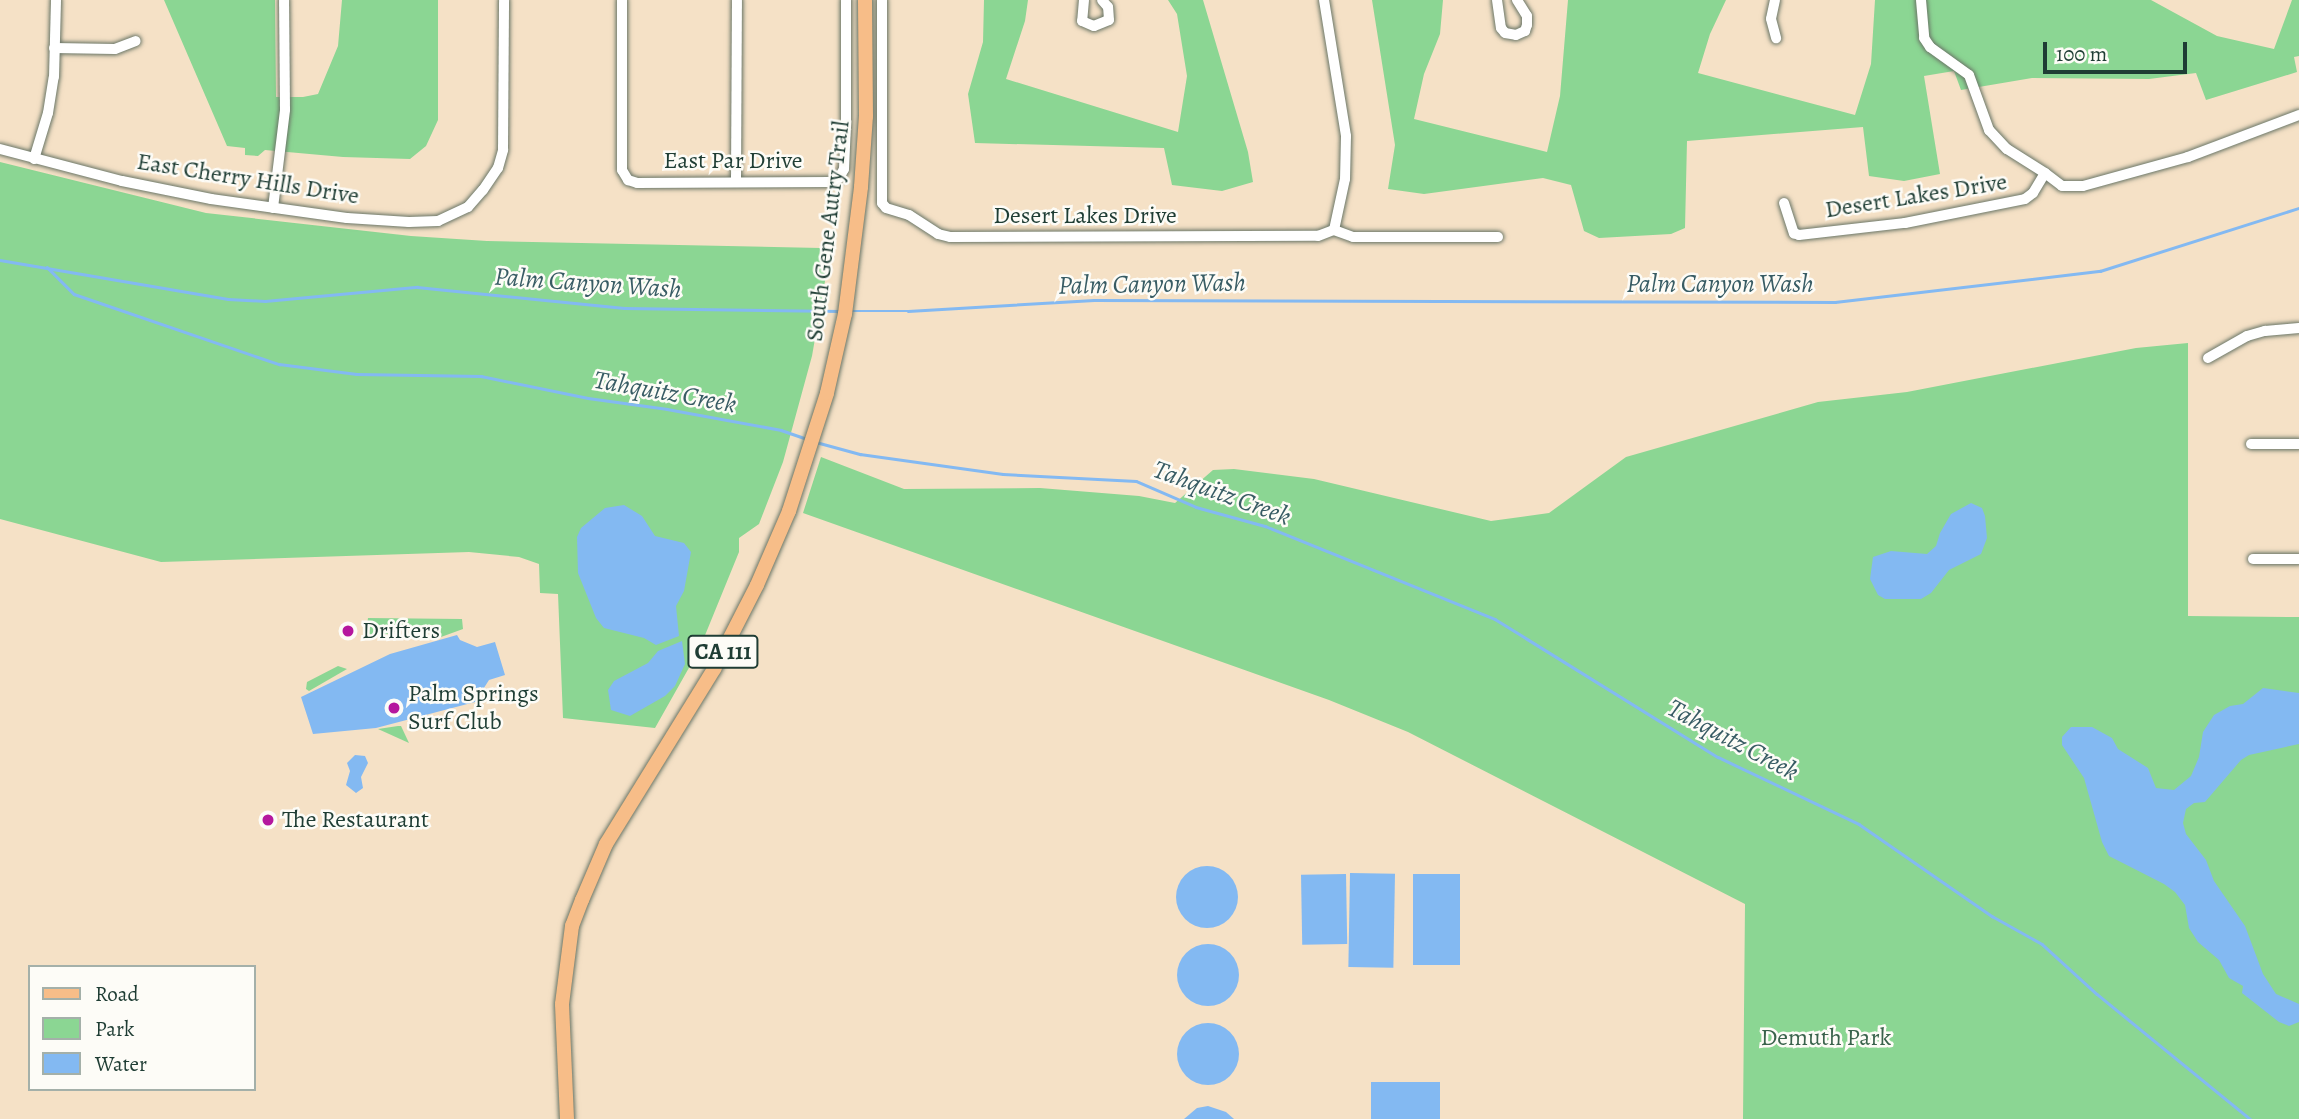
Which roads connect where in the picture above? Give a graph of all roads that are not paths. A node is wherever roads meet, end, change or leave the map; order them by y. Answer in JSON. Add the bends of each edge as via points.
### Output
{"nodes":[{"id":1,"x":56,"y":0,"type":"edge"},
{"id":2,"x":284,"y":0,"type":"edge"},
{"id":3,"x":504,"y":0,"type":"edge"},
{"id":4,"x":622,"y":0,"type":"edge"},
{"id":5,"x":737,"y":0,"type":"edge"},
{"id":6,"x":846,"y":0,"type":"edge"},
{"id":7,"x":865,"y":0,"type":"edge"},
{"id":8,"x":882,"y":0,"type":"edge"},
{"id":9,"x":1084,"y":0,"type":"edge"},
{"id":10,"x":1102,"y":0,"type":"edge"},
{"id":11,"x":1324,"y":0,"type":"edge"},
{"id":12,"x":1497,"y":0,"type":"edge"},
{"id":13,"x":1517,"y":0,"type":"edge"},
{"id":14,"x":1775,"y":0,"type":"edge"},
{"id":15,"x":1921,"y":0,"type":"edge"},
{"id":16,"x":1776,"y":38,"type":"dead end"},
{"id":17,"x":136,"y":41,"type":"dead end"},
{"id":18,"x":54,"y":48,"type":"junction"},
{"id":19,"x":2299,"y":116,"type":"edge"},
{"id":20,"x":0,"y":149,"type":"edge"},
{"id":21,"x":34,"y":159,"type":"junction"},
{"id":22,"x":2045,"y":173,"type":"junction"},
{"id":23,"x":839,"y":178,"type":"joint"},
{"id":24,"x":736,"y":182,"type":"junction"},
{"id":25,"x":1784,"y":203,"type":"dead end"},
{"id":26,"x":273,"y":208,"type":"junction"},
{"id":27,"x":1334,"y":230,"type":"junction"},
{"id":28,"x":1498,"y":237,"type":"dead end"},
{"id":29,"x":2299,"y":328,"type":"edge"},
{"id":30,"x":2208,"y":358,"type":"dead end"},
{"id":31,"x":2251,"y":444,"type":"dead end"},
{"id":32,"x":2299,"y":444,"type":"edge"},
{"id":33,"x":2253,"y":559,"type":"dead end"},
{"id":34,"x":2299,"y":559,"type":"edge"},
{"id":35,"x":567,"y":1119,"type":"edge"}],
"edges":[{"from":1,"to":18,"type":"street"},
{"from":2,"to":26,"type":"street","via":[[285,110]]},
{"from":3,"to":26,"type":"street","name":"East Cherry Hills Drive","via":[[503,150],[498,168],[468,207],[438,221],[409,222]]},
{"from":4,"to":24,"type":"street","name":"East Par Drive","via":[[622,170],[628,180]]},
{"from":5,"to":24,"type":"street"},
{"from":6,"to":23,"type":"street","name":"South Gene Autry Trail","via":[[846,125],[844,169]]},
{"from":7,"to":35,"type":"main road","name":"South Gene Autry Trail","number":"CA 111","via":[[866,116],[854,251],[838,350],[817,429],[773,552],[714,669],[626,810],[572,926],[562,1004]]},
{"from":8,"to":27,"type":"street","name":"Desert Lakes Drive","via":[[882,203],[886,208],[950,237],[1318,236]]},
{"from":9,"to":10,"type":"street","via":[[1082,21],[1094,26],[1109,20]]},
{"from":11,"to":27,"type":"street","via":[[1346,136],[1345,179]]},
{"from":12,"to":13,"type":"street","via":[[1500,28],[1516,35],[1525,31],[1527,24]]},
{"from":14,"to":16,"type":"street","via":[[1771,19]]},
{"from":15,"to":22,"type":"street","via":[[1924,38],[1969,75],[1989,130],[2007,149]]},
{"from":17,"to":18,"type":"street","via":[[115,49]]},
{"from":18,"to":21,"type":"street","via":[[48,113]]},
{"from":19,"to":22,"type":"street","via":[[2188,157],[2083,186],[2062,186]]},
{"from":20,"to":21,"type":"street","name":"East Cherry Hills Drive"},
{"from":21,"to":26,"type":"street","name":"East Cherry Hills Drive"},
{"from":22,"to":25,"type":"street","name":"Desert Lakes Drive","via":[[2033,193],[2018,202],[1891,225],[1799,235],[1794,233]]},
{"from":23,"to":24,"type":"street","name":"East Par Drive","via":[[831,182]]},
{"from":27,"to":28,"type":"street","name":"Desert Lakes Drive","via":[[1353,237]]},
{"from":29,"to":30,"type":"street","via":[[2246,336]]},
{"from":31,"to":32,"type":"street"},
{"from":33,"to":34,"type":"street"}]}
